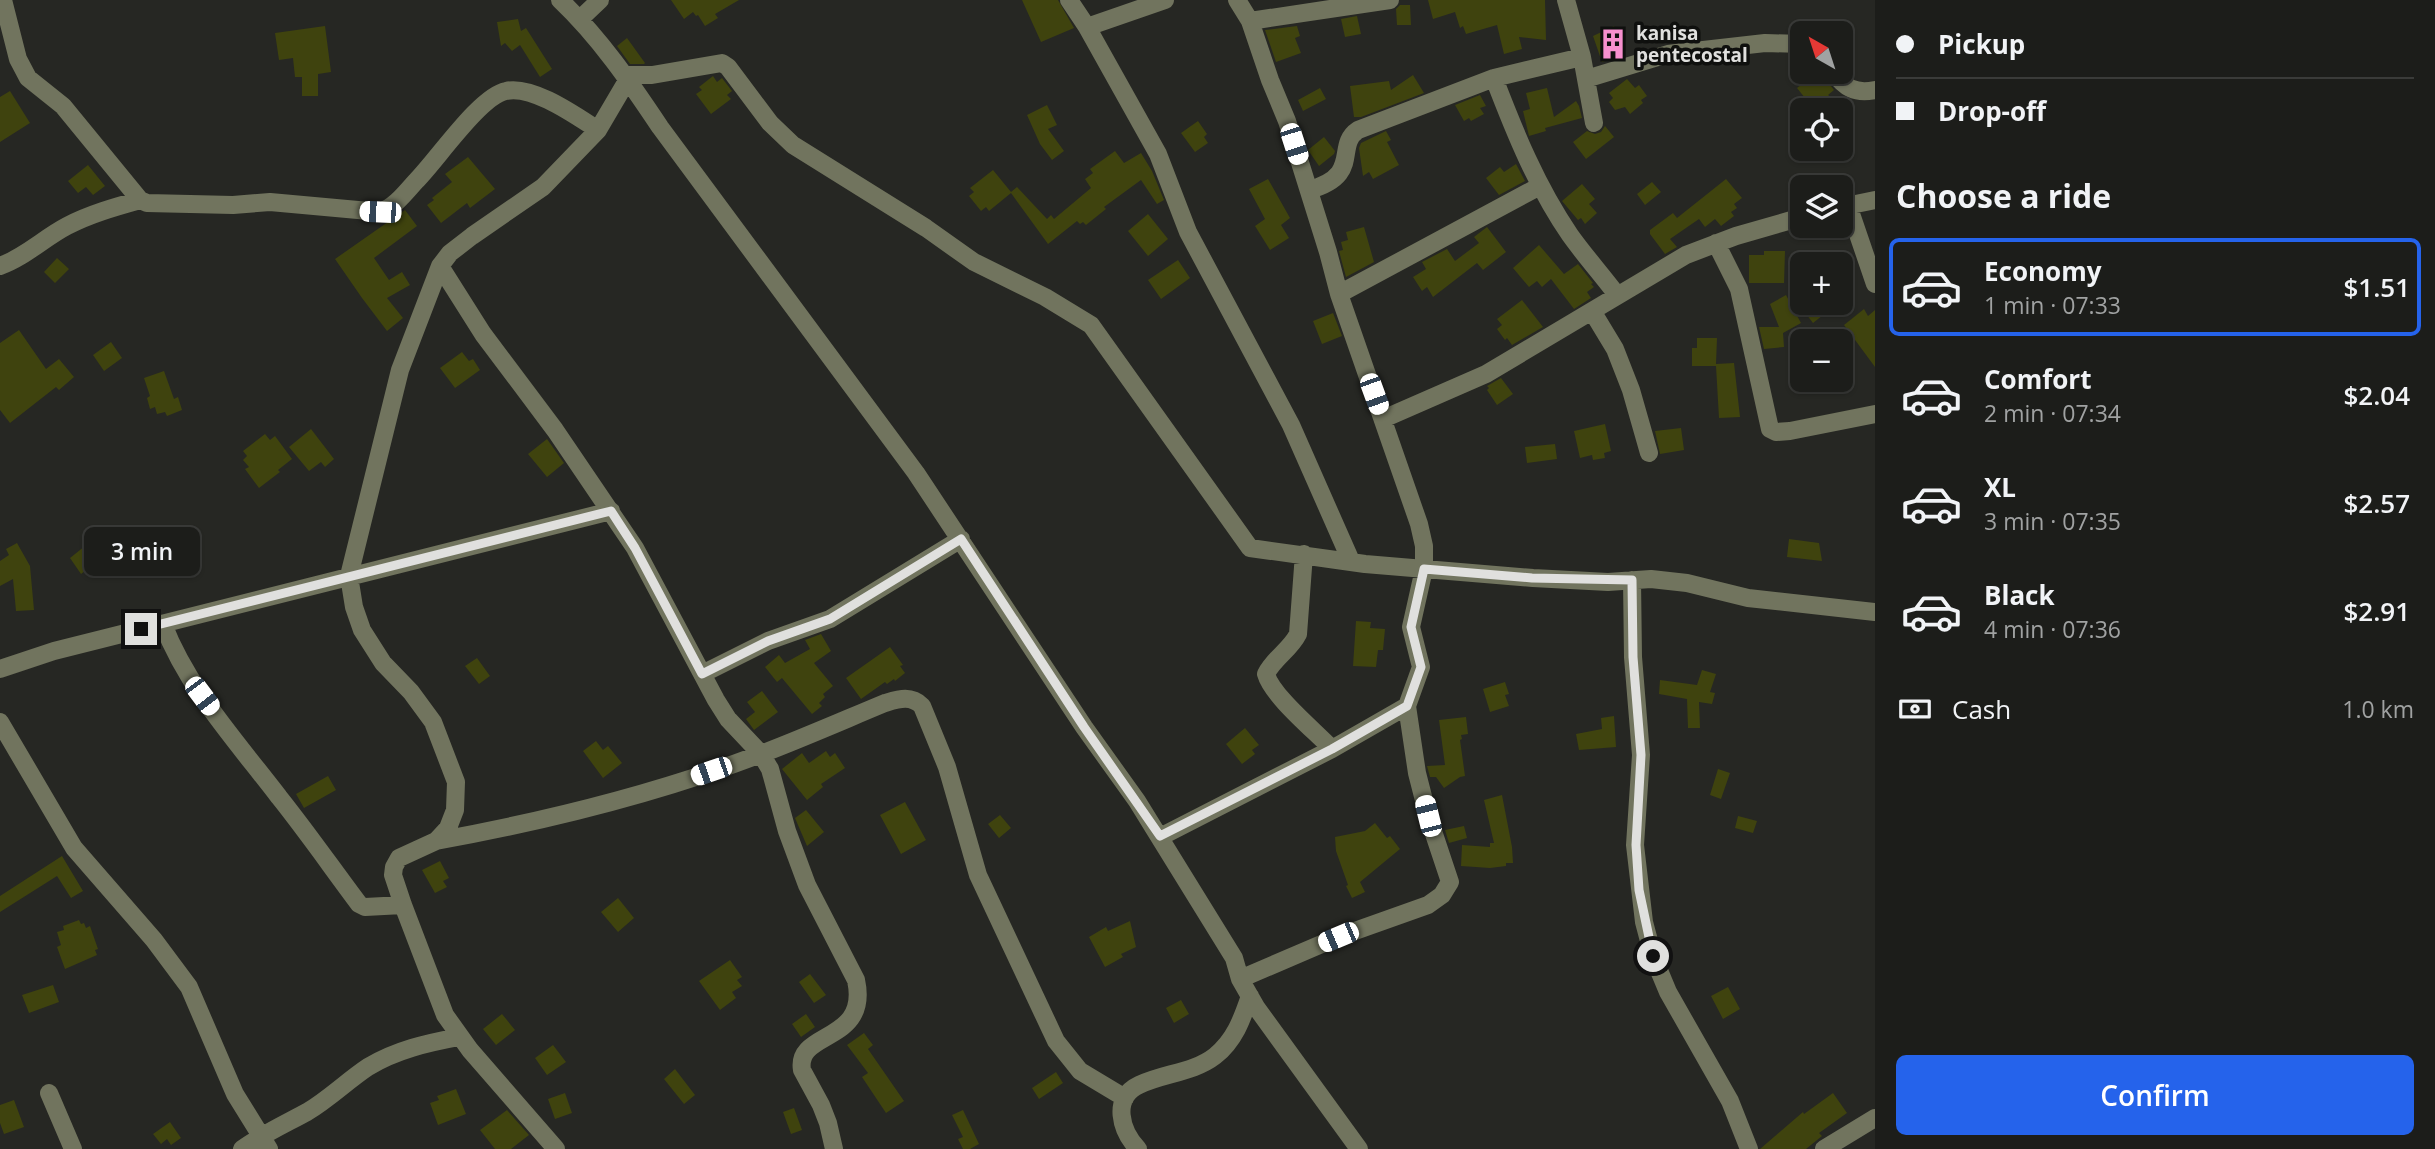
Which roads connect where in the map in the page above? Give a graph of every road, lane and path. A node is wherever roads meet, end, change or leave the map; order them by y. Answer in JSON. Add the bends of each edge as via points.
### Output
{"nodes":[{"id":1,"x":3,"y":0,"type":"edge"},
{"id":2,"x":559,"y":0,"type":"edge"},
{"id":3,"x":600,"y":0,"type":"edge"},
{"id":4,"x":1069,"y":0,"type":"edge"},
{"id":5,"x":1165,"y":0,"type":"edge"},
{"id":6,"x":1237,"y":0,"type":"edge"},
{"id":7,"x":1390,"y":0,"type":"edge"},
{"id":8,"x":1566,"y":0,"type":"edge"},
{"id":9,"x":580,"y":19,"type":"junction"},
{"id":10,"x":1250,"y":21,"type":"junction"},
{"id":11,"x":1087,"y":27,"type":"junction"},
{"id":12,"x":1790,"y":44,"type":"edge"},
{"id":13,"x":1582,"y":57,"type":"junction"},
{"id":14,"x":626,"y":77,"type":"junction"},
{"id":15,"x":1494,"y":78,"type":"junction"},
{"id":16,"x":1586,"y":79,"type":"junction"},
{"id":17,"x":1844,"y":84,"type":"edge"},
{"id":18,"x":1875,"y":90,"type":"edge"},
{"id":19,"x":1594,"y":123,"type":"dead end"},
{"id":20,"x":598,"y":130,"type":"junction"},
{"id":21,"x":1541,"y":186,"type":"junction"},
{"id":22,"x":1309,"y":190,"type":"junction"},
{"id":23,"x":140,"y":200,"type":"junction"},
{"id":24,"x":1875,"y":200,"type":"edge"},
{"id":25,"x":1853,"y":204,"type":"edge"},
{"id":26,"x":1790,"y":221,"type":"edge"},
{"id":27,"x":1853,"y":227,"type":"edge"},
{"id":28,"x":1716,"y":243,"type":"junction"},
{"id":29,"x":0,"y":266,"type":"edge"},
{"id":30,"x":440,"y":266,"type":"junction"},
{"id":31,"x":1875,"y":284,"type":"edge"},
{"id":32,"x":1339,"y":294,"type":"junction"},
{"id":33,"x":1617,"y":295,"type":"junction"},
{"id":34,"x":1592,"y":311,"type":"junction"},
{"id":35,"x":1875,"y":414,"type":"edge"},
{"id":36,"x":1384,"y":419,"type":"junction"},
{"id":37,"x":1650,"y":453,"type":"dead end"},
{"id":38,"x":611,"y":511,"type":"junction"},
{"id":39,"x":961,"y":539,"type":"junction"},
{"id":40,"x":1304,"y":554,"type":"junction"},
{"id":41,"x":1352,"y":561,"type":"junction"},
{"id":42,"x":1424,"y":569,"type":"junction"},
{"id":43,"x":349,"y":576,"type":"junction"},
{"id":44,"x":1632,"y":580,"type":"junction"},
{"id":45,"x":1875,"y":612,"type":"edge"},
{"id":46,"x":163,"y":624,"type":"junction"},
{"id":47,"x":0,"y":669,"type":"edge"},
{"id":48,"x":702,"y":674,"type":"junction"},
{"id":49,"x":1407,"y":706,"type":"junction"},
{"id":50,"x":0,"y":722,"type":"edge"},
{"id":51,"x":1332,"y":749,"type":"junction"},
{"id":52,"x":761,"y":754,"type":"junction"},
{"id":53,"x":1160,"y":836,"type":"junction"},
{"id":54,"x":436,"y":841,"type":"junction"},
{"id":55,"x":403,"y":905,"type":"junction"},
{"id":56,"x":1240,"y":979,"type":"junction"},
{"id":57,"x":1250,"y":996,"type":"junction"},
{"id":58,"x":459,"y":1037,"type":"junction"},
{"id":59,"x":48,"y":1093,"type":"dead end"},
{"id":60,"x":1125,"y":1098,"type":"junction"},
{"id":61,"x":1875,"y":1118,"type":"edge"},
{"id":62,"x":265,"y":1142,"type":"edge"},
{"id":63,"x":73,"y":1149,"type":"edge"},
{"id":64,"x":242,"y":1149,"type":"edge"},
{"id":65,"x":556,"y":1149,"type":"edge"},
{"id":66,"x":835,"y":1149,"type":"edge"},
{"id":67,"x":1138,"y":1149,"type":"edge"},
{"id":68,"x":1359,"y":1149,"type":"edge"},
{"id":69,"x":1749,"y":1149,"type":"edge"},
{"id":70,"x":1824,"y":1149,"type":"edge"}],
"edges":[{"from":1,"to":23,"type":"street","via":[[18,59],[28,78],[63,106]]},
{"from":2,"to":9,"type":"street"},
{"from":3,"to":9,"type":"street"},
{"from":4,"to":11,"type":"street"},
{"from":5,"to":11,"type":"street"},
{"from":6,"to":10,"type":"street"},
{"from":7,"to":10,"type":"street"},
{"from":8,"to":13,"type":"street"},
{"from":9,"to":14,"type":"street"},
{"from":10,"to":22,"type":"street"},
{"from":11,"to":41,"type":"street","via":[[1158,154],[1188,232],[1291,425]]},
{"from":12,"to":16,"type":"street","via":[[1668,54]]},
{"from":13,"to":15,"type":"street"},
{"from":13,"to":16,"type":"street"},
{"from":14,"to":20,"type":"street"},
{"from":14,"to":39,"type":"street"},
{"from":14,"to":40,"type":"street","via":[[715,63],[728,67],[770,123],[793,145],[974,262],[1091,325],[1251,548]]},
{"from":15,"to":21,"type":"street"},
{"from":15,"to":22,"type":"street","via":[[1358,130],[1348,141],[1343,168]]},
{"from":16,"to":19,"type":"street"},
{"from":17,"to":18,"type":"street","via":[[1854,91]]},
{"from":20,"to":23,"type":"street","via":[[560,106],[507,90],[477,111],[432,166],[380,212],[270,202],[156,205]]},
{"from":20,"to":30,"type":"street","via":[[543,187],[472,236]]},
{"from":21,"to":32,"type":"street"},
{"from":21,"to":33,"type":"street","via":[[1570,235]]},
{"from":22,"to":32,"type":"street"},
{"from":23,"to":29,"type":"street","via":[[65,227]]},
{"from":24,"to":25,"type":"street"},
{"from":26,"to":28,"type":"street"},
{"from":27,"to":31,"type":"street"},
{"from":28,"to":33,"type":"street"},
{"from":28,"to":35,"type":"street","via":[[1739,289],[1770,429],[1790,431]]},
{"from":30,"to":38,"type":"street","via":[[483,334]]},
{"from":30,"to":43,"type":"street","via":[[400,370]]},
{"from":32,"to":36,"type":"street"},
{"from":33,"to":34,"type":"street"},
{"from":34,"to":36,"type":"street","via":[[1486,374]]},
{"from":34,"to":37,"type":"street","via":[[1619,359]]},
{"from":36,"to":42,"type":"street","via":[[1419,524]]},
{"from":38,"to":43,"type":"street"},
{"from":38,"to":48,"type":"street"},
{"from":39,"to":48,"type":"street","via":[[830,619],[768,641]]},
{"from":39,"to":53,"type":"street"},
{"from":40,"to":41,"type":"street"},
{"from":40,"to":51,"type":"street","via":[[1298,634],[1266,674],[1293,710]]},
{"from":41,"to":42,"type":"street"},
{"from":42,"to":44,"type":"street","via":[[1544,579]]},
{"from":42,"to":49,"type":"street","via":[[1411,627],[1421,667]]},
{"from":43,"to":46,"type":"street"},
{"from":43,"to":54,"type":"street","via":[[362,630],[383,663],[433,722],[456,782],[451,822]]},
{"from":44,"to":45,"type":"street","via":[[1687,583],[1748,598]]},
{"from":44,"to":69,"type":"street","via":[[1641,755],[1636,845],[1644,922],[1668,992],[1730,1101]]},
{"from":46,"to":47,"type":"street"},
{"from":46,"to":55,"type":"street","via":[[181,665],[202,696],[359,904]]},
{"from":48,"to":52,"type":"street","via":[[728,719]]},
{"from":49,"to":51,"type":"street"},
{"from":49,"to":56,"type":"street","via":[[1417,773],[1450,886],[1428,905]]},
{"from":50,"to":62,"type":"street","via":[[74,848],[190,987],[235,1094]]},
{"from":51,"to":53,"type":"street"},
{"from":52,"to":54,"type":"street","via":[[648,792],[519,826]]},
{"from":52,"to":60,"type":"street","via":[[885,703],[915,699],[947,767],[978,875],[1051,1033],[1080,1071]]},
{"from":52,"to":66,"type":"street","via":[[807,885],[859,994],[851,1019],[807,1049],[801,1065]]},
{"from":53,"to":56,"type":"street","via":[[1234,958]]},
{"from":54,"to":55,"type":"street","via":[[397,860],[393,875]]},
{"from":55,"to":58,"type":"street","via":[[445,1014]]},
{"from":56,"to":57,"type":"street"},
{"from":57,"to":60,"type":"street","via":[[1239,1028],[1216,1055],[1194,1068],[1137,1086]]},
{"from":57,"to":68,"type":"street"},
{"from":58,"to":62,"type":"street","via":[[398,1052],[368,1067]]},
{"from":58,"to":65,"type":"street"},
{"from":59,"to":63,"type":"street"},
{"from":60,"to":67,"type":"street","via":[[1122,1122]]},
{"from":61,"to":70,"type":"street"},
{"from":62,"to":64,"type":"street"}]}
